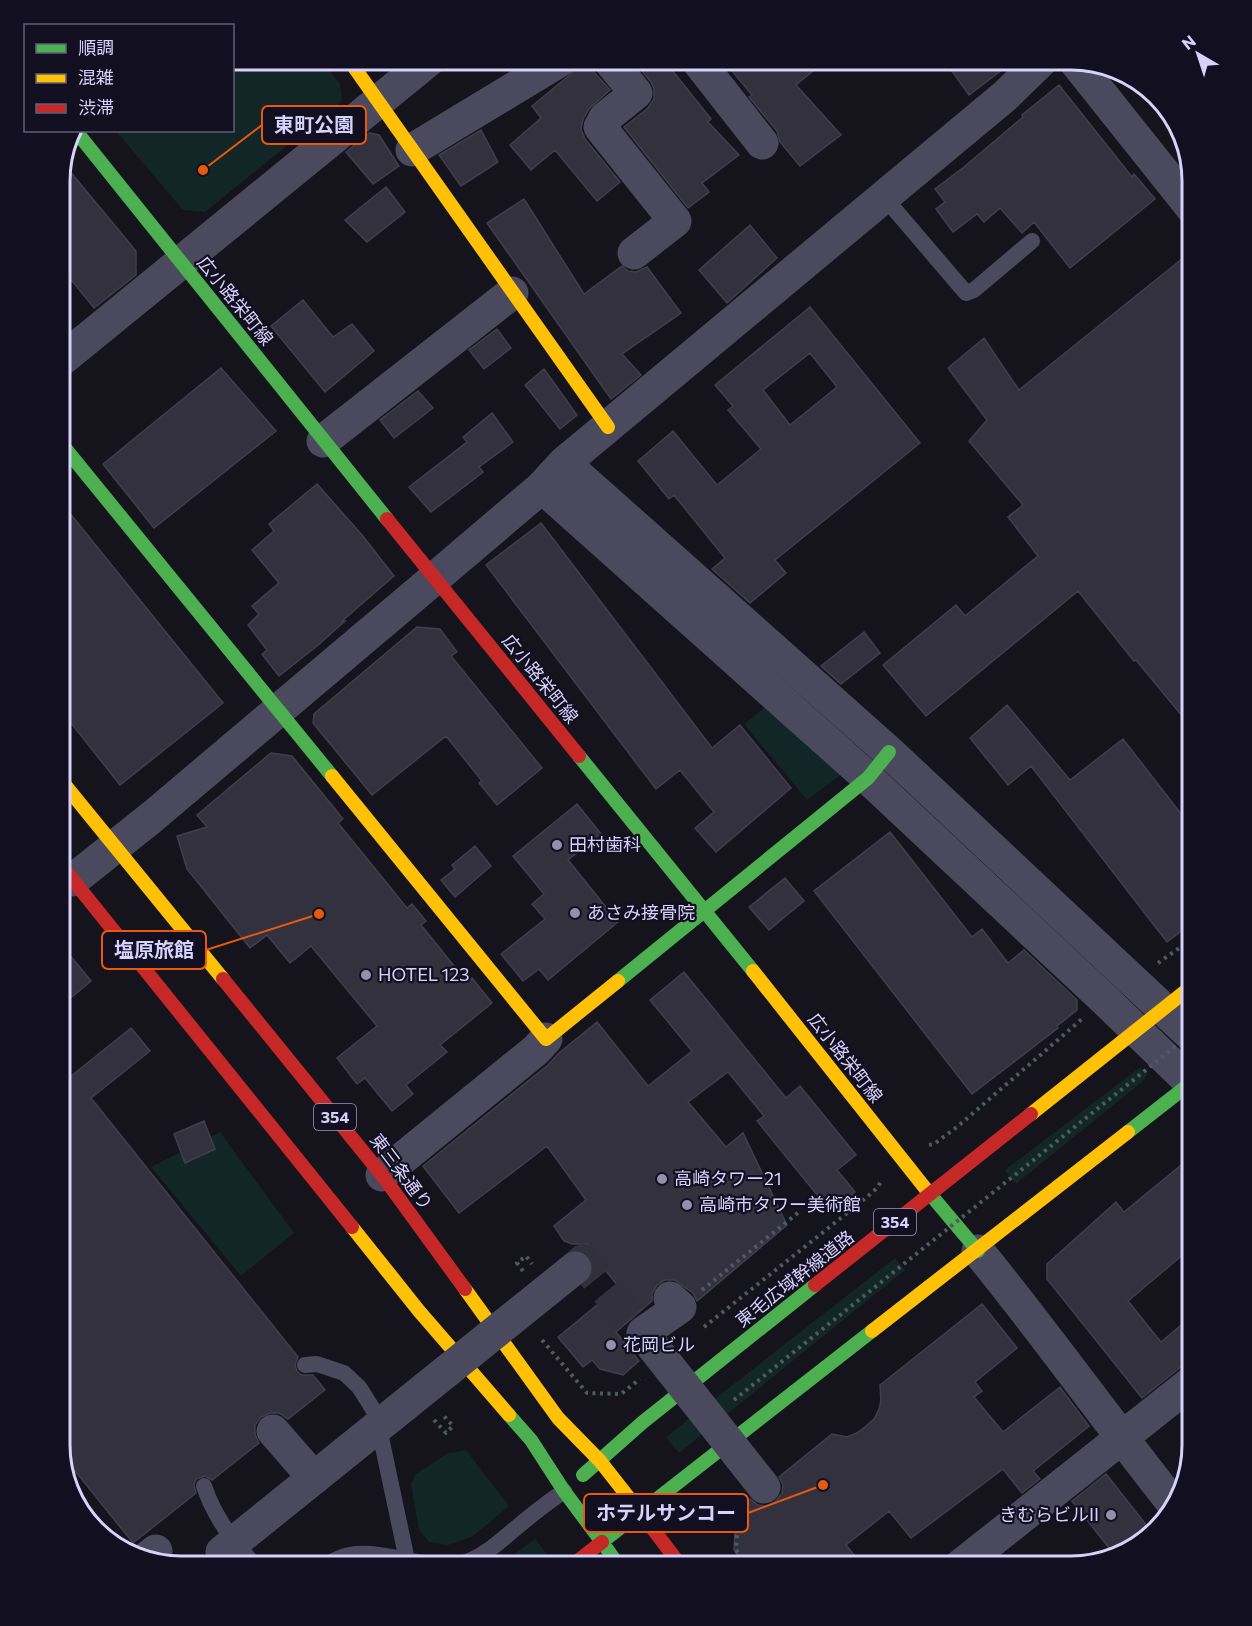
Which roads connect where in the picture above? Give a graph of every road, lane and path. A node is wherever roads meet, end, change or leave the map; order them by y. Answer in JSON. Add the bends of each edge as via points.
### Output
{"nodes":[{"id":1,"x":356,"y":70,"type":"edge"},
{"id":2,"x":417,"y":70,"type":"edge"},
{"id":3,"x":544,"y":70,"type":"edge"},
{"id":4,"x":618,"y":70,"type":"edge"},
{"id":5,"x":705,"y":71,"type":"edge"},
{"id":6,"x":1031,"y":71,"type":"edge"},
{"id":7,"x":1084,"y":72,"type":"edge"},
{"id":8,"x":379,"y":102,"type":"junction"},
{"id":9,"x":80,"y":136,"type":"edge"},
{"id":10,"x":762,"y":143,"type":"dead end"},
{"id":11,"x":412,"y":150,"type":"junction"},
{"id":12,"x":1181,"y":183,"type":"edge"},
{"id":13,"x":884,"y":197,"type":"junction"},
{"id":14,"x":1032,"y":241,"type":"dead end"},
{"id":15,"x":634,"y":254,"type":"dead end"},
{"id":16,"x":181,"y":262,"type":"junction"},
{"id":17,"x":512,"y":293,"type":"junction"},
{"id":18,"x":71,"y":351,"type":"edge"},
{"id":19,"x":608,"y":427,"type":"junction"},
{"id":20,"x":323,"y":441,"type":"junction"},
{"id":21,"x":71,"y":455,"type":"edge"},
{"id":22,"x":564,"y":463,"type":"junction"},
{"id":23,"x":542,"y":487,"type":"junction"},
{"id":24,"x":435,"y":578,"type":"junction"},
{"id":25,"x":278,"y":710,"type":"junction"},
{"id":26,"x":889,"y":752,"type":"junction"},
{"id":27,"x":868,"y":778,"type":"junction"},
{"id":28,"x":71,"y":792,"type":"edge"},
{"id":29,"x":115,"y":846,"type":"junction"},
{"id":30,"x":70,"y":870,"type":"edge"},
{"id":31,"x":70,"y":878,"type":"edge"},
{"id":32,"x":705,"y":910,"type":"junction"},
{"id":33,"x":1181,"y":995,"type":"edge"},
{"id":34,"x":1163,"y":1009,"type":"junction"},
{"id":35,"x":1181,"y":1025,"type":"edge"},
{"id":36,"x":1136,"y":1030,"type":"junction"},
{"id":37,"x":546,"y":1039,"type":"junction"},
{"id":38,"x":1181,"y":1043,"type":"edge"},
{"id":39,"x":1181,"y":1073,"type":"edge"},
{"id":40,"x":1181,"y":1092,"type":"edge"},
{"id":41,"x":382,"y":1175,"type":"junction"},
{"id":42,"x":930,"y":1194,"type":"junction"},
{"id":43,"x":799,"y":1212,"type":"dead end"},
{"id":44,"x":978,"y":1251,"type":"junction"},
{"id":45,"x":575,"y":1268,"type":"dead end"},
{"id":46,"x":682,"y":1313,"type":"junction"},
{"id":47,"x":714,"y":1319,"type":"dead end"},
{"id":48,"x":538,"y":1336,"type":"dead end"},
{"id":49,"x":649,"y":1351,"type":"junction"},
{"id":50,"x":305,"y":1365,"type":"dead end"},
{"id":51,"x":1181,"y":1391,"type":"edge"},
{"id":52,"x":587,"y":1393,"type":"junction"},
{"id":53,"x":580,"y":1399,"type":"dead end"},
{"id":54,"x":711,"y":1419,"type":"junction"},
{"id":55,"x":273,"y":1431,"type":"dead end"},
{"id":56,"x":1120,"y":1438,"type":"junction"},
{"id":57,"x":600,"y":1461,"type":"junction"},
{"id":58,"x":314,"y":1478,"type":"junction"},
{"id":59,"x":204,"y":1486,"type":"dead end"},
{"id":60,"x":764,"y":1487,"type":"joint"},
{"id":61,"x":564,"y":1491,"type":"junction"},
{"id":62,"x":1168,"y":1497,"type":"edge"},
{"id":63,"x":640,"y":1512,"type":"junction"},
{"id":64,"x":602,"y":1542,"type":"junction"},
{"id":65,"x":222,"y":1552,"type":"dead end"},
{"id":66,"x":363,"y":1553,"type":"junction"},
{"id":67,"x":247,"y":1556,"type":"edge"},
{"id":68,"x":346,"y":1556,"type":"edge"},
{"id":69,"x":360,"y":1556,"type":"edge"},
{"id":70,"x":376,"y":1556,"type":"edge"},
{"id":71,"x":396,"y":1556,"type":"edge"},
{"id":72,"x":478,"y":1556,"type":"edge"},
{"id":73,"x":584,"y":1556,"type":"edge"},
{"id":74,"x":612,"y":1556,"type":"edge"},
{"id":75,"x":673,"y":1556,"type":"edge"},
{"id":76,"x":740,"y":1556,"type":"edge"},
{"id":77,"x":972,"y":1556,"type":"edge"}],
"edges":[{"from":1,"to":8,"type":"main road"},
{"from":2,"to":8,"type":"street"},
{"from":3,"to":11,"type":"street"},
{"from":4,"to":15,"type":"street","via":[[636,93],[604,118],[600,127],[675,221]]},
{"from":5,"to":10,"type":"street"},
{"from":6,"to":13,"type":"street"},
{"from":7,"to":12,"type":"street"},
{"from":8,"to":11,"type":"main road"},
{"from":8,"to":16,"type":"street"},
{"from":9,"to":16,"type":"main road","name":"広小路栄町線"},
{"from":11,"to":17,"type":"main road"},
{"from":13,"to":14,"type":"lane","via":[[966,293]]},
{"from":13,"to":19,"type":"street"},
{"from":16,"to":18,"type":"street"},
{"from":16,"to":20,"type":"main road","name":"広小路栄町線"},
{"from":17,"to":19,"type":"main road"},
{"from":17,"to":20,"type":"street"},
{"from":19,"to":22,"type":"street"},
{"from":20,"to":24,"type":"main road","name":"広小路栄町線"},
{"from":21,"to":25,"type":"main road"},
{"from":22,"to":23,"type":"street"},
{"from":22,"to":26,"type":"street"},
{"from":23,"to":24,"type":"street"},
{"from":23,"to":27,"type":"street"},
{"from":24,"to":25,"type":"street"},
{"from":24,"to":32,"type":"main road","name":"広小路栄町線"},
{"from":25,"to":29,"type":"street"},
{"from":25,"to":37,"type":"main road"},
{"from":26,"to":27,"type":"main road"},
{"from":26,"to":34,"type":"street"},
{"from":27,"to":32,"type":"main road"},
{"from":27,"to":36,"type":"street"},
{"from":28,"to":29,"type":"main road","name":"東三条通り","number":"354"},
{"from":29,"to":30,"type":"street"},
{"from":29,"to":41,"type":"main road","name":"東三条通り","number":"354"},
{"from":31,"to":61,"type":"main road","via":[[419,1311],[531,1440]]},
{"from":32,"to":37,"type":"main road"},
{"from":32,"to":42,"type":"main road","name":"広小路栄町線"},
{"from":33,"to":34,"type":"main road","name":"東毛広域幹線道路","number":"354"},
{"from":34,"to":35,"type":"street"},
{"from":34,"to":36,"type":"main road","name":"東毛広域幹線道路","number":"354"},
{"from":36,"to":39,"type":"street"},
{"from":36,"to":42,"type":"main road","name":"東毛広域幹線道路","number":"354"},
{"from":37,"to":41,"type":"street"},
{"from":38,"to":54,"type":"path","bridge":true},
{"from":40,"to":44,"type":"main road"},
{"from":41,"to":57,"type":"main road","name":"東三条通り","number":"354","via":[[558,1418]]},
{"from":42,"to":44,"type":"main road","name":"広小路栄町線"},
{"from":42,"to":57,"type":"main road","name":"東毛広域幹線道路","number":"354","via":[[643,1422]]},
{"from":43,"to":46,"type":"path"},
{"from":44,"to":56,"type":"street"},
{"from":44,"to":63,"type":"main road"},
{"from":45,"to":58,"type":"street","bridge":true},
{"from":46,"to":47,"type":"path"},
{"from":46,"to":49,"type":"street"},
{"from":48,"to":52,"type":"path"},
{"from":49,"to":52,"type":"path","via":[[621,1394]]},
{"from":49,"to":54,"type":"street","bridge":true},
{"from":50,"to":71,"type":"lane","via":[[317,1364],[344,1373],[359,1387],[376,1414]]},
{"from":51,"to":56,"type":"street"},
{"from":52,"to":53,"type":"path"},
{"from":54,"to":60,"type":"street","bridge":true},
{"from":55,"to":58,"type":"street"},
{"from":56,"to":62,"type":"street"},
{"from":56,"to":77,"type":"street"},
{"from":57,"to":61,"type":"main road","name":"東毛広域幹線道路","number":"354"},
{"from":57,"to":63,"type":"main road","name":"東三条通り","number":"354"},
{"from":58,"to":65,"type":"street","bridge":true},
{"from":59,"to":67,"type":"lane","via":[[227,1533]]},
{"from":60,"to":76,"type":"path","via":[[738,1518],[736,1550]]},
{"from":61,"to":64,"type":"main road"},
{"from":61,"to":72,"type":"lane"},
{"from":63,"to":64,"type":"main road"},
{"from":63,"to":75,"type":"main road","name":"東三条通り"},
{"from":64,"to":73,"type":"main road"},
{"from":64,"to":74,"type":"main road"},
{"from":66,"to":68,"type":"lane"},
{"from":66,"to":69,"type":"lane"},
{"from":66,"to":70,"type":"lane"}]}
